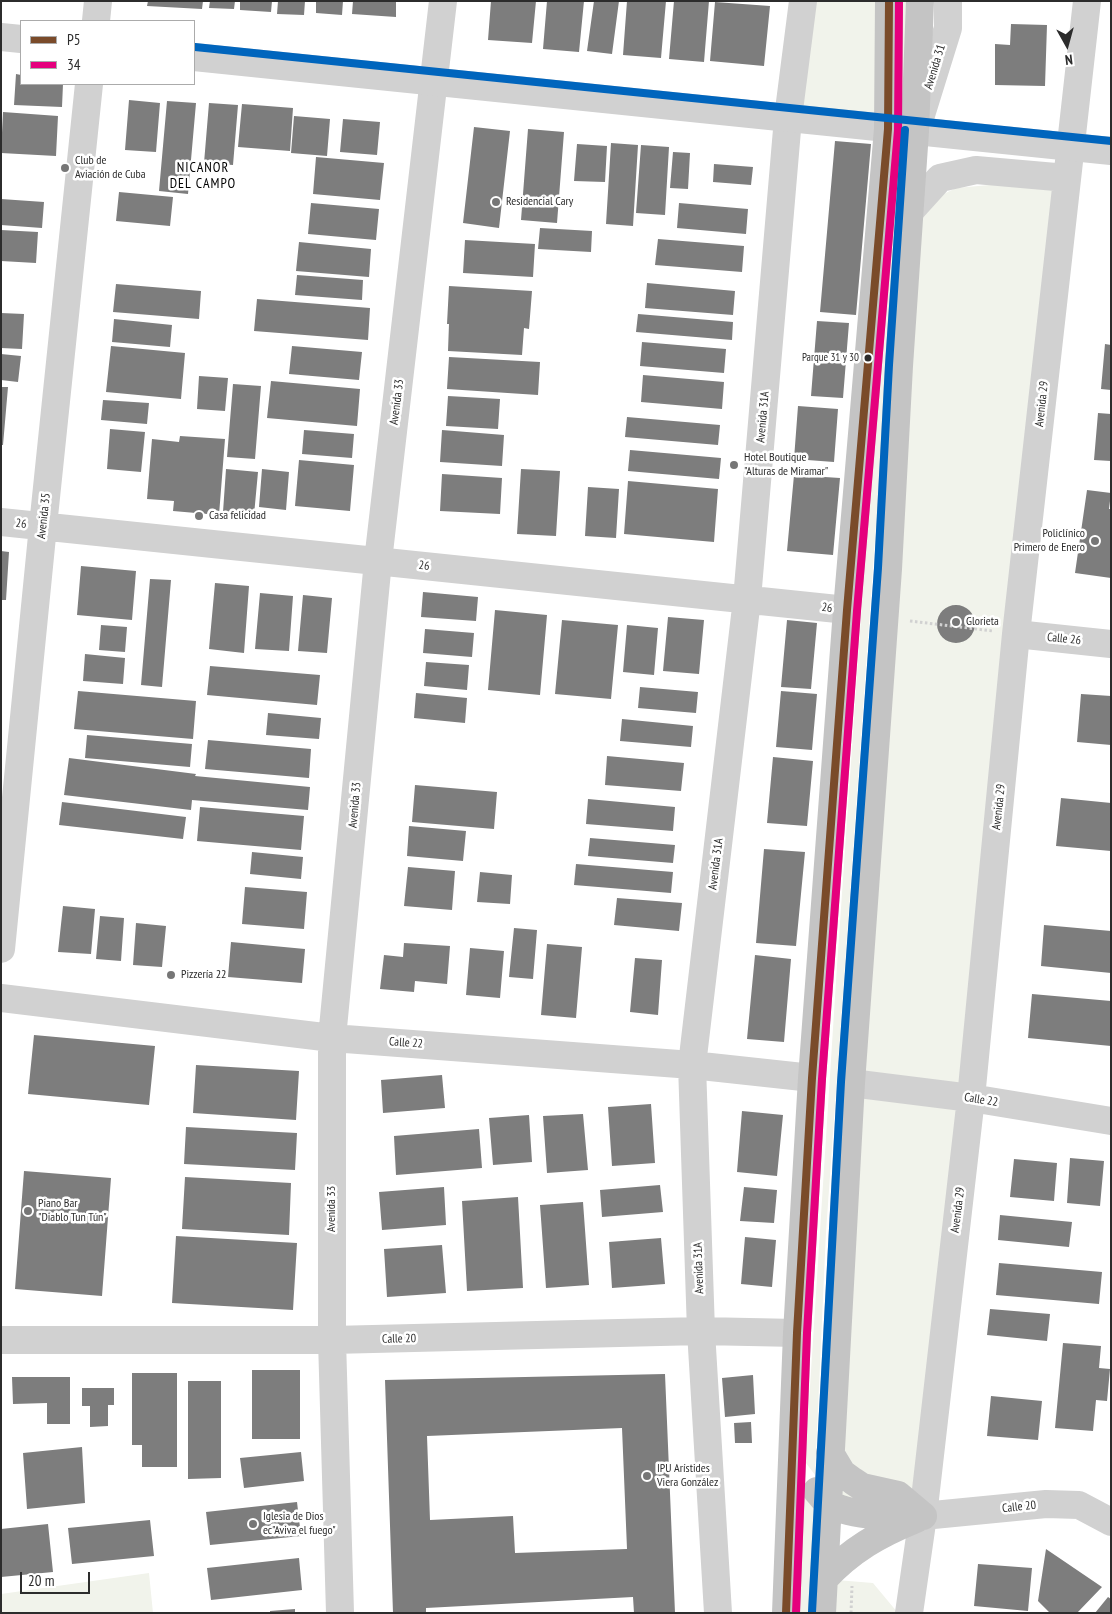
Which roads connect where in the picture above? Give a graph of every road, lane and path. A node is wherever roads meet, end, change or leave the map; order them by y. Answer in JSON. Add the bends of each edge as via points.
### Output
{"nodes":[{"id":1,"x":98,"y":1,"type":"edge"},
{"id":2,"x":443,"y":1,"type":"edge"},
{"id":3,"x":803,"y":1,"type":"edge"},
{"id":4,"x":889,"y":1,"type":"edge"},
{"id":5,"x":920,"y":1,"type":"edge"},
{"id":6,"x":948,"y":1,"type":"edge"},
{"id":7,"x":1087,"y":1,"type":"edge"},
{"id":8,"x":96,"y":20,"type":"edge"},
{"id":9,"x":1,"y":37,"type":"edge"},
{"id":10,"x":20,"y":39,"type":"edge"},
{"id":11,"x":195,"y":57,"type":"edge"},
{"id":12,"x":435,"y":82,"type":"junction"},
{"id":13,"x":89,"y":85,"type":"edge"},
{"id":14,"x":788,"y":118,"type":"junction"},
{"id":15,"x":888,"y":129,"type":"junction"},
{"id":16,"x":915,"y":131,"type":"junction"},
{"id":17,"x":1070,"y":146,"type":"junction"},
{"id":18,"x":1111,"y":151,"type":"edge"},
{"id":19,"x":1068,"y":178,"type":"junction"},
{"id":20,"x":910,"y":210,"type":"junction"},
{"id":21,"x":1,"y":522,"type":"edge"},
{"id":22,"x":42,"y":526,"type":"junction"},
{"id":23,"x":378,"y":561,"type":"junction"},
{"id":24,"x":747,"y":599,"type":"junction"},
{"id":25,"x":847,"y":610,"type":"junction"},
{"id":26,"x":884,"y":618,"type":"junction"},
{"id":27,"x":1016,"y":634,"type":"junction"},
{"id":28,"x":1111,"y":644,"type":"edge"},
{"id":29,"x":1,"y":949,"type":"edge"},
{"id":30,"x":1,"y":998,"type":"edge"},
{"id":31,"x":332,"y":1038,"type":"junction"},
{"id":32,"x":692,"y":1065,"type":"junction"},
{"id":33,"x":812,"y":1078,"type":"junction"},
{"id":34,"x":851,"y":1083,"type":"junction"},
{"id":35,"x":971,"y":1098,"type":"junction"},
{"id":36,"x":1111,"y":1121,"type":"edge"},
{"id":37,"x":701,"y":1331,"type":"junction"},
{"id":38,"x":797,"y":1333,"type":"junction"},
{"id":39,"x":1,"y":1340,"type":"edge"},
{"id":40,"x":332,"y":1340,"type":"junction"},
{"id":41,"x":793,"y":1448,"type":"junction"},
{"id":42,"x":830,"y":1453,"type":"junction"},
{"id":43,"x":828,"y":1503,"type":"junction"},
{"id":44,"x":923,"y":1516,"type":"junction"},
{"id":45,"x":1108,"y":1516,"type":"edge"},
{"id":46,"x":824,"y":1579,"type":"junction"},
{"id":47,"x":852,"y":1581,"type":"dead end"},
{"id":48,"x":340,"y":1613,"type":"edge"},
{"id":49,"x":718,"y":1613,"type":"edge"},
{"id":50,"x":786,"y":1613,"type":"edge"},
{"id":51,"x":822,"y":1613,"type":"edge"},
{"id":52,"x":851,"y":1613,"type":"edge"},
{"id":53,"x":909,"y":1613,"type":"edge"}],
"edges":[{"from":1,"to":8,"type":"street"},
{"from":2,"to":12,"type":"street","name":"Avenida 33"},
{"from":3,"to":14,"type":"street"},
{"from":4,"to":15,"type":"main road"},
{"from":5,"to":16,"type":"main road","name":"Avenida 31"},
{"from":6,"to":16,"type":"street","name":"Avenida 31","via":[[948,28]]},
{"from":7,"to":17,"type":"street","name":"Avenida 29"},
{"from":9,"to":10,"type":"street"},
{"from":11,"to":12,"type":"street"},
{"from":12,"to":14,"type":"street"},
{"from":12,"to":23,"type":"street","name":"Avenida 33"},
{"from":13,"to":22,"type":"street","name":"Avenida 35"},
{"from":14,"to":15,"type":"street"},
{"from":14,"to":24,"type":"street","name":"Avenida 31A"},
{"from":15,"to":16,"type":"street"},
{"from":15,"to":25,"type":"main road"},
{"from":16,"to":17,"type":"street"},
{"from":16,"to":20,"type":"main road","name":"Avenida 31"},
{"from":17,"to":18,"type":"street"},
{"from":17,"to":19,"type":"street","name":"Avenida 29"},
{"from":19,"to":20,"type":"street","via":[[976,170],[940,178]]},
{"from":19,"to":27,"type":"street","name":"Avenida 29"},
{"from":20,"to":26,"type":"main road","name":"Avenida 31"},
{"from":21,"to":22,"type":"street","name":"26"},
{"from":22,"to":23,"type":"street","name":"26"},
{"from":22,"to":29,"type":"street","name":"Avenida 35"},
{"from":23,"to":24,"type":"street","name":"26"},
{"from":23,"to":31,"type":"street","name":"Avenida 33"},
{"from":24,"to":25,"type":"street","name":"26"},
{"from":24,"to":32,"type":"street","name":"Avenida 31A"},
{"from":25,"to":33,"type":"main road"},
{"from":26,"to":27,"type":"path"},
{"from":26,"to":34,"type":"main road","name":"Avenida 31"},
{"from":27,"to":28,"type":"street","name":"Calle 26"},
{"from":27,"to":35,"type":"street","name":"Avenida 29"},
{"from":30,"to":31,"type":"street","name":"Calle 22"},
{"from":31,"to":32,"type":"street","name":"Calle 22"},
{"from":31,"to":40,"type":"street","name":"Avenida 33"},
{"from":32,"to":33,"type":"street","name":"Calle 22"},
{"from":32,"to":37,"type":"street","name":"Avenida 31A"},
{"from":33,"to":38,"type":"main road"},
{"from":34,"to":35,"type":"street","name":"Calle 22"},
{"from":34,"to":42,"type":"main road","name":"Avenida 31"},
{"from":35,"to":36,"type":"street","name":"Calle 22"},
{"from":35,"to":44,"type":"street","name":"Avenida 29"},
{"from":37,"to":38,"type":"street","name":"Calle 20"},
{"from":37,"to":40,"type":"street","name":"Calle 20"},
{"from":37,"to":49,"type":"street","name":"Avenida 31A"},
{"from":38,"to":41,"type":"main road"},
{"from":39,"to":40,"type":"street","name":"Calle 20"},
{"from":40,"to":48,"type":"street","name":"Avenida 33"},
{"from":41,"to":43,"type":"main road","via":[[801,1470]]},
{"from":41,"to":50,"type":"main road"},
{"from":42,"to":43,"type":"main road","name":"Avenida 31"},
{"from":42,"to":44,"type":"main road","via":[[842,1473],[853,1482],[898,1495]]},
{"from":43,"to":44,"type":"main road","via":[[848,1511],[878,1516]]},
{"from":43,"to":46,"type":"main road","name":"Avenida 31"},
{"from":44,"to":45,"type":"street","name":"Calle 20","via":[[1046,1504],[1079,1505]]},
{"from":44,"to":46,"type":"main road","via":[[857,1549],[841,1560]]},
{"from":44,"to":53,"type":"street","name":"Avenida 29"},
{"from":46,"to":51,"type":"main road","name":"Avenida 31"},
{"from":47,"to":52,"type":"path"}]}
